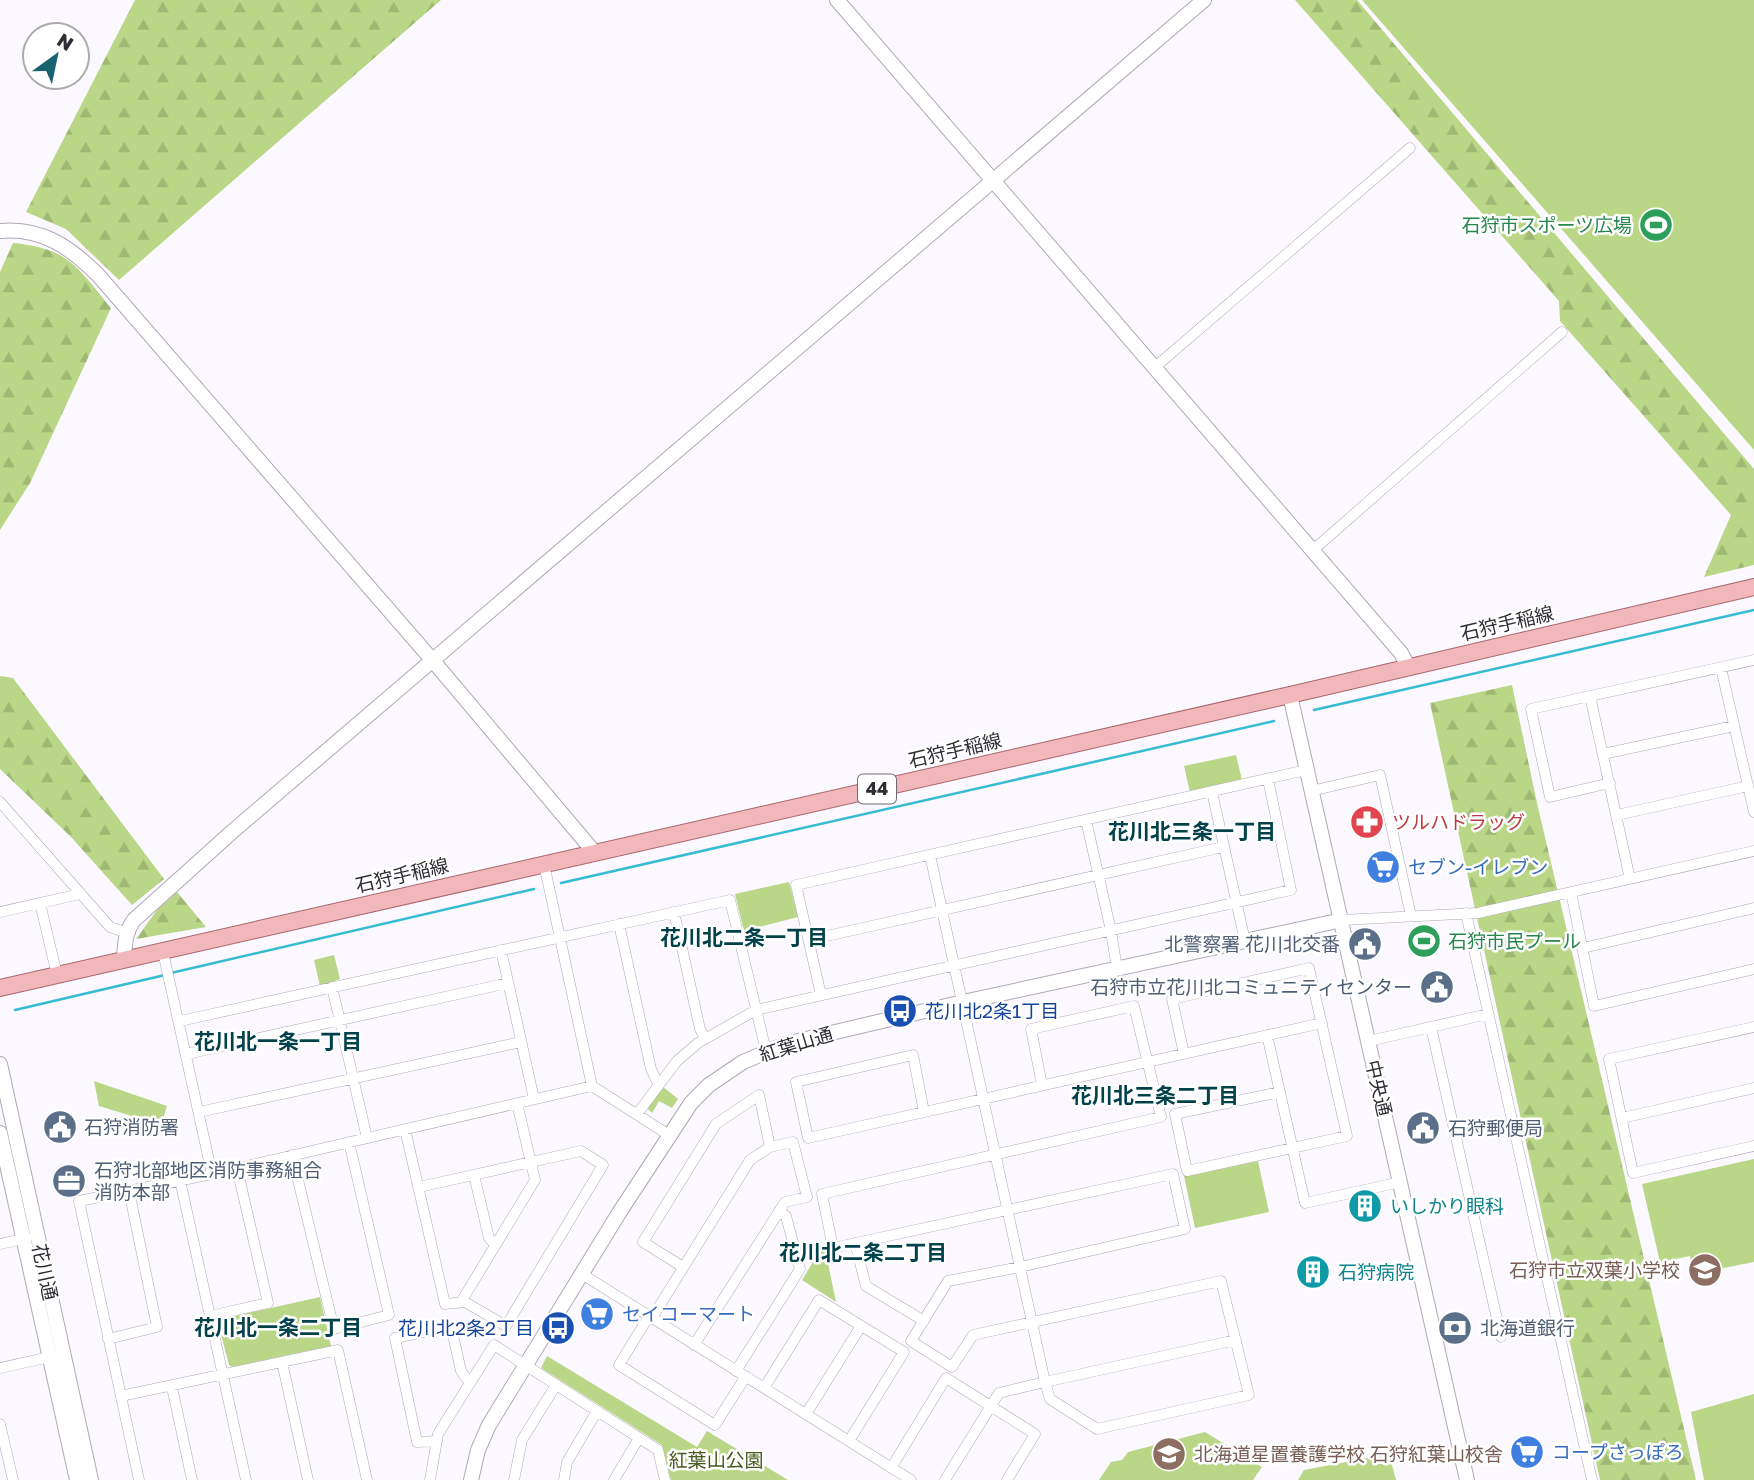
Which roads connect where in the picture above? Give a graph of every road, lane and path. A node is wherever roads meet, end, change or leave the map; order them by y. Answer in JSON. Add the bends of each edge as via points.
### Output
{"nodes":[{"id":1,"x":837,"y":0,"type":"edge"},
{"id":2,"x":1204,"y":0,"type":"edge"},
{"id":3,"x":1410,"y":148,"type":"dead end"},
{"id":4,"x":992,"y":181,"type":"junction"},
{"id":5,"x":0,"y":231,"type":"edge"},
{"id":6,"x":1562,"y":332,"type":"dead end"},
{"id":7,"x":1154,"y":368,"type":"junction"},
{"id":8,"x":1312,"y":551,"type":"junction"},
{"id":9,"x":1754,"y":587,"type":"edge"},
{"id":10,"x":1754,"y":660,"type":"edge"},
{"id":11,"x":434,"y":662,"type":"junction"},
{"id":12,"x":1409,"y":668,"type":"junction"},
{"id":13,"x":1721,"y":668,"type":"junction"},
{"id":14,"x":1290,"y":695,"type":"junction"},
{"id":15,"x":1590,"y":696,"type":"junction"},
{"id":16,"x":1734,"y":726,"type":"junction"},
{"id":17,"x":1603,"y":754,"type":"junction"},
{"id":18,"x":1306,"y":770,"type":"junction"},
{"id":19,"x":1268,"y":779,"type":"junction"},
{"id":20,"x":1610,"y":783,"type":"junction"},
{"id":21,"x":1748,"y":786,"type":"junction"},
{"id":22,"x":1311,"y":791,"type":"junction"},
{"id":23,"x":1212,"y":792,"type":"junction"},
{"id":24,"x":0,"y":802,"type":"edge"},
{"id":25,"x":1754,"y":812,"type":"edge"},
{"id":26,"x":1617,"y":815,"type":"junction"},
{"id":27,"x":1086,"y":820,"type":"junction"},
{"id":28,"x":1223,"y":847,"type":"junction"},
{"id":29,"x":1754,"y":851,"type":"edge"},
{"id":30,"x":595,"y":853,"type":"junction"},
{"id":31,"x":930,"y":855,"type":"junction"},
{"id":32,"x":546,"y":872,"type":"junction"},
{"id":33,"x":1098,"y":875,"type":"junction"},
{"id":34,"x":1630,"y":879,"type":"junction"},
{"id":35,"x":1571,"y":892,"type":"junction"},
{"id":36,"x":80,"y":894,"type":"junction"},
{"id":37,"x":1237,"y":902,"type":"junction"},
{"id":38,"x":40,"y":903,"type":"junction"},
{"id":39,"x":1754,"y":908,"type":"edge"},
{"id":40,"x":943,"y":910,"type":"junction"},
{"id":41,"x":0,"y":912,"type":"edge"},
{"id":42,"x":674,"y":912,"type":"junction"},
{"id":43,"x":1466,"y":913,"type":"junction"},
{"id":44,"x":1411,"y":916,"type":"junction"},
{"id":45,"x":1342,"y":920,"type":"junction"},
{"id":46,"x":619,"y":924,"type":"junction"},
{"id":47,"x":1111,"y":930,"type":"junction"},
{"id":48,"x":127,"y":933,"type":"junction"},
{"id":49,"x":560,"y":937,"type":"junction"},
{"id":50,"x":809,"y":940,"type":"junction"},
{"id":51,"x":1245,"y":941,"type":"junction"},
{"id":52,"x":1583,"y":948,"type":"junction"},
{"id":53,"x":501,"y":950,"type":"junction"},
{"id":54,"x":124,"y":959,"type":"junction"},
{"id":55,"x":164,"y":960,"type":"junction"},
{"id":56,"x":955,"y":965,"type":"junction"},
{"id":57,"x":1117,"y":969,"type":"junction"},
{"id":58,"x":1754,"y":969,"type":"edge"},
{"id":59,"x":57,"y":975,"type":"junction"},
{"id":60,"x":508,"y":983,"type":"junction"},
{"id":61,"x":332,"y":987,"type":"junction"},
{"id":62,"x":0,"y":988,"type":"edge"},
{"id":63,"x":821,"y":995,"type":"junction"},
{"id":64,"x":963,"y":1002,"type":"junction"},
{"id":65,"x":756,"y":1010,"type":"junction"},
{"id":66,"x":1488,"y":1014,"type":"junction"},
{"id":67,"x":180,"y":1021,"type":"junction"},
{"id":68,"x":340,"y":1021,"type":"junction"},
{"id":69,"x":1322,"y":1023,"type":"junction"},
{"id":70,"x":1431,"y":1027,"type":"junction"},
{"id":71,"x":1754,"y":1027,"type":"edge"},
{"id":72,"x":1267,"y":1035,"type":"junction"},
{"id":73,"x":705,"y":1038,"type":"junction"},
{"id":74,"x":1369,"y":1041,"type":"junction"},
{"id":75,"x":521,"y":1042,"type":"junction"},
{"id":76,"x":766,"y":1051,"type":"junction"},
{"id":77,"x":187,"y":1054,"type":"junction"},
{"id":78,"x":1184,"y":1054,"type":"junction"},
{"id":79,"x":1148,"y":1062,"type":"junction"},
{"id":80,"x":0,"y":1063,"type":"edge"},
{"id":81,"x":354,"y":1079,"type":"junction"},
{"id":82,"x":658,"y":1084,"type":"junction"},
{"id":83,"x":592,"y":1086,"type":"junction"},
{"id":84,"x":1042,"y":1086,"type":"junction"},
{"id":85,"x":1754,"y":1088,"type":"edge"},
{"id":86,"x":1280,"y":1092,"type":"junction"},
{"id":87,"x":984,"y":1098,"type":"junction"},
{"id":88,"x":534,"y":1100,"type":"junction"},
{"id":89,"x":517,"y":1103,"type":"junction"},
{"id":90,"x":199,"y":1112,"type":"junction"},
{"id":91,"x":924,"y":1112,"type":"junction"},
{"id":92,"x":636,"y":1114,"type":"junction"},
{"id":93,"x":5,"y":1116,"type":"edge"},
{"id":94,"x":1622,"y":1118,"type":"junction"},
{"id":95,"x":405,"y":1129,"type":"junction"},
{"id":96,"x":0,"y":1133,"type":"edge"},
{"id":97,"x":669,"y":1135,"type":"junction"},
{"id":98,"x":367,"y":1138,"type":"junction"},
{"id":99,"x":349,"y":1142,"type":"junction"},
{"id":100,"x":1754,"y":1146,"type":"edge"},
{"id":101,"x":770,"y":1147,"type":"junction"},
{"id":102,"x":1292,"y":1148,"type":"junction"},
{"id":103,"x":292,"y":1155,"type":"junction"},
{"id":104,"x":996,"y":1155,"type":"junction"},
{"id":105,"x":531,"y":1162,"type":"junction"},
{"id":106,"x":237,"y":1168,"type":"junction"},
{"id":107,"x":212,"y":1174,"type":"junction"},
{"id":108,"x":474,"y":1175,"type":"junction"},
{"id":109,"x":180,"y":1180,"type":"junction"},
{"id":110,"x":1401,"y":1182,"type":"junction"},
{"id":111,"x":419,"y":1187,"type":"junction"},
{"id":112,"x":130,"y":1191,"type":"junction"},
{"id":113,"x":1008,"y":1210,"type":"junction"},
{"id":114,"x":779,"y":1211,"type":"junction"},
{"id":115,"x":30,"y":1237,"type":"junction"},
{"id":116,"x":855,"y":1243,"type":"junction"},
{"id":117,"x":0,"y":1244,"type":"edge"},
{"id":118,"x":495,"y":1245,"type":"junction"},
{"id":119,"x":683,"y":1268,"type":"junction"},
{"id":120,"x":1020,"y":1268,"type":"junction"},
{"id":121,"x":582,"y":1274,"type":"junction"},
{"id":122,"x":461,"y":1302,"type":"junction"},
{"id":123,"x":210,"y":1316,"type":"junction"},
{"id":124,"x":650,"y":1317,"type":"junction"},
{"id":125,"x":924,"y":1321,"type":"junction"},
{"id":126,"x":1032,"y":1324,"type":"junction"},
{"id":127,"x":861,"y":1326,"type":"junction"},
{"id":128,"x":1501,"y":1337,"type":"dead end"},
{"id":129,"x":108,"y":1339,"type":"junction"},
{"id":130,"x":1236,"y":1340,"type":"junction"},
{"id":131,"x":695,"y":1345,"type":"junction"},
{"id":132,"x":57,"y":1356,"type":"junction"},
{"id":133,"x":282,"y":1362,"type":"junction"},
{"id":134,"x":526,"y":1366,"type":"junction"},
{"id":135,"x":0,"y":1368,"type":"edge"},
{"id":136,"x":741,"y":1374,"type":"junction"},
{"id":137,"x":223,"y":1375,"type":"junction"},
{"id":138,"x":1045,"y":1382,"type":"junction"},
{"id":139,"x":470,"y":1383,"type":"junction"},
{"id":140,"x":556,"y":1385,"type":"junction"},
{"id":141,"x":172,"y":1387,"type":"junction"},
{"id":142,"x":764,"y":1388,"type":"junction"},
{"id":143,"x":121,"y":1396,"type":"junction"},
{"id":144,"x":991,"y":1406,"type":"junction"},
{"id":145,"x":597,"y":1411,"type":"junction"},
{"id":146,"x":806,"y":1414,"type":"junction"},
{"id":147,"x":0,"y":1424,"type":"edge"},
{"id":148,"x":639,"y":1438,"type":"junction"},
{"id":149,"x":437,"y":1441,"type":"junction"},
{"id":150,"x":849,"y":1441,"type":"junction"},
{"id":151,"x":891,"y":1468,"type":"junction"},
{"id":152,"x":81,"y":1479,"type":"edge"},
{"id":153,"x":13,"y":1480,"type":"edge"},
{"id":154,"x":139,"y":1480,"type":"edge"},
{"id":155,"x":192,"y":1480,"type":"edge"},
{"id":156,"x":246,"y":1480,"type":"edge"},
{"id":157,"x":308,"y":1480,"type":"edge"},
{"id":158,"x":367,"y":1480,"type":"edge"},
{"id":159,"x":430,"y":1480,"type":"edge"},
{"id":160,"x":471,"y":1480,"type":"edge"},
{"id":161,"x":514,"y":1480,"type":"edge"},
{"id":162,"x":564,"y":1480,"type":"edge"},
{"id":163,"x":614,"y":1480,"type":"edge"},
{"id":164,"x":665,"y":1480,"type":"edge"},
{"id":165,"x":911,"y":1480,"type":"edge"},
{"id":166,"x":945,"y":1480,"type":"edge"},
{"id":167,"x":1007,"y":1480,"type":"edge"},
{"id":168,"x":1467,"y":1480,"type":"edge"},
{"id":169,"x":1592,"y":1480,"type":"edge"}],
"edges":[{"from":1,"to":4,"type":"street"},
{"from":2,"to":4,"type":"street"},
{"from":3,"to":7,"type":"street"},
{"from":4,"to":7,"type":"street"},
{"from":4,"to":11,"type":"street"},
{"from":5,"to":11,"type":"street","via":[[25,230],[60,242],[98,275]]},
{"from":6,"to":8,"type":"street"},
{"from":7,"to":8,"type":"street"},
{"from":8,"to":12,"type":"street"},
{"from":9,"to":12,"type":"main road","name":"石狩手稲線","number":"44"},
{"from":10,"to":13,"type":"street"},
{"from":11,"to":30,"type":"street"},
{"from":11,"to":48,"type":"street","via":[[233,831],[134,920]]},
{"from":12,"to":14,"type":"main road","name":"石狩手稲線","number":"44"},
{"from":13,"to":15,"type":"street"},
{"from":13,"to":16,"type":"street"},
{"from":14,"to":18,"type":"street","name":"中央通"},
{"from":14,"to":30,"type":"main road","name":"石狩手稲線","number":"44"},
{"from":15,"to":17,"type":"street"},
{"from":15,"to":20,"type":"street","via":[[1531,709],[1550,797]]},
{"from":16,"to":17,"type":"street"},
{"from":16,"to":21,"type":"street"},
{"from":17,"to":20,"type":"street"},
{"from":18,"to":19,"type":"street"},
{"from":18,"to":22,"type":"street","name":"中央通"},
{"from":19,"to":23,"type":"street"},
{"from":19,"to":37,"type":"street","via":[[1291,890]]},
{"from":20,"to":26,"type":"street"},
{"from":21,"to":25,"type":"street"},
{"from":21,"to":26,"type":"street"},
{"from":22,"to":44,"type":"street","via":[[1380,775]]},
{"from":22,"to":45,"type":"street","name":"中央通"},
{"from":23,"to":27,"type":"street"},
{"from":23,"to":28,"type":"street"},
{"from":24,"to":36,"type":"street"},
{"from":26,"to":34,"type":"street"},
{"from":27,"to":31,"type":"street"},
{"from":27,"to":33,"type":"street"},
{"from":28,"to":33,"type":"street"},
{"from":28,"to":37,"type":"street"},
{"from":29,"to":34,"type":"street"},
{"from":30,"to":32,"type":"main road","name":"石狩手稲線","number":"44"},
{"from":31,"to":40,"type":"street"},
{"from":31,"to":50,"type":"street","via":[[796,885]]},
{"from":32,"to":49,"type":"street"},
{"from":32,"to":55,"type":"main road","name":"石狩手稲線","number":"44"},
{"from":33,"to":40,"type":"street"},
{"from":33,"to":47,"type":"street"},
{"from":34,"to":35,"type":"street"},
{"from":35,"to":43,"type":"street"},
{"from":35,"to":52,"type":"street"},
{"from":36,"to":38,"type":"street"},
{"from":36,"to":48,"type":"street","via":[[110,928]]},
{"from":37,"to":47,"type":"street"},
{"from":37,"to":51,"type":"street"},
{"from":38,"to":41,"type":"street"},
{"from":38,"to":59,"type":"street"},
{"from":39,"to":52,"type":"street"},
{"from":40,"to":50,"type":"street"},
{"from":40,"to":56,"type":"street"},
{"from":42,"to":46,"type":"street"},
{"from":42,"to":65,"type":"street","via":[[730,900]]},
{"from":42,"to":73,"type":"street"},
{"from":43,"to":44,"type":"street"},
{"from":43,"to":66,"type":"street"},
{"from":44,"to":45,"type":"street"},
{"from":45,"to":51,"type":"street","name":"紅葉山通"},
{"from":45,"to":74,"type":"street","name":"中央通"},
{"from":46,"to":49,"type":"street"},
{"from":46,"to":82,"type":"street"},
{"from":47,"to":56,"type":"street"},
{"from":47,"to":57,"type":"street"},
{"from":48,"to":54,"type":"street"},
{"from":49,"to":53,"type":"street"},
{"from":49,"to":83,"type":"street"},
{"from":50,"to":63,"type":"street"},
{"from":51,"to":57,"type":"street","name":"紅葉山通"},
{"from":52,"to":58,"type":"street","via":[[1594,1006]]},
{"from":53,"to":60,"type":"street"},
{"from":53,"to":61,"type":"street"},
{"from":54,"to":55,"type":"main road","name":"石狩手稲線","number":"44"},
{"from":54,"to":59,"type":"main road","name":"石狩手稲線","number":"44"},
{"from":55,"to":67,"type":"street"},
{"from":56,"to":63,"type":"street"},
{"from":56,"to":64,"type":"street"},
{"from":57,"to":64,"type":"street","name":"紅葉山通"},
{"from":59,"to":62,"type":"main road","name":"石狩手稲線","number":"44"},
{"from":60,"to":68,"type":"street"},
{"from":60,"to":75,"type":"street"},
{"from":61,"to":67,"type":"street"},
{"from":61,"to":68,"type":"street"},
{"from":63,"to":65,"type":"street"},
{"from":64,"to":76,"type":"street","name":"紅葉山通"},
{"from":64,"to":87,"type":"street"},
{"from":65,"to":73,"type":"street"},
{"from":65,"to":76,"type":"street"},
{"from":66,"to":70,"type":"street"},
{"from":66,"to":169,"type":"street"},
{"from":67,"to":77,"type":"street"},
{"from":68,"to":77,"type":"street"},
{"from":68,"to":81,"type":"street"},
{"from":69,"to":72,"type":"street"},
{"from":69,"to":78,"type":"street","via":[[1309,968],[1172,999]]},
{"from":69,"to":102,"type":"street","via":[[1347,1136]]},
{"from":70,"to":74,"type":"street"},
{"from":70,"to":128,"type":"street"},
{"from":71,"to":94,"type":"street","via":[[1609,1059]]},
{"from":72,"to":78,"type":"street"},
{"from":72,"to":86,"type":"street"},
{"from":73,"to":82,"type":"street"},
{"from":74,"to":110,"type":"street","name":"中央通"},
{"from":75,"to":81,"type":"street"},
{"from":75,"to":88,"type":"street"},
{"from":76,"to":97,"type":"street","name":"紅葉山通","via":[[709,1085]]},
{"from":77,"to":90,"type":"street"},
{"from":78,"to":79,"type":"street"},
{"from":79,"to":84,"type":"street"},
{"from":79,"to":84,"type":"street","via":[[1134,1006],[1043,1026],[1031,1029]]},
{"from":79,"to":104,"type":"street","via":[[1161,1117]]},
{"from":80,"to":93,"type":"street","name":"花川通"},
{"from":81,"to":90,"type":"street"},
{"from":81,"to":98,"type":"street"},
{"from":82,"to":92,"type":"street"},
{"from":83,"to":88,"type":"street"},
{"from":83,"to":92,"type":"street"},
{"from":84,"to":87,"type":"street"},
{"from":85,"to":94,"type":"street"},
{"from":86,"to":102,"type":"street"},
{"from":86,"to":102,"type":"street","via":[[1175,1114],[1187,1171]]},
{"from":87,"to":91,"type":"street"},
{"from":87,"to":104,"type":"street"},
{"from":88,"to":89,"type":"street"},
{"from":89,"to":95,"type":"street"},
{"from":89,"to":105,"type":"street"},
{"from":90,"to":107,"type":"street"},
{"from":91,"to":91,"type":"street","via":[[808,1138],[796,1082],[913,1055]]},
{"from":92,"to":97,"type":"street"},
{"from":93,"to":115,"type":"street","name":"花川通"},
{"from":94,"to":100,"type":"street","via":[[1633,1173]]},
{"from":95,"to":98,"type":"street"},
{"from":95,"to":111,"type":"street"},
{"from":96,"to":115,"type":"street","name":"花川通"},
{"from":97,"to":121,"type":"street","name":"紅葉山通"},
{"from":98,"to":99,"type":"street"},
{"from":99,"to":103,"type":"street"},
{"from":99,"to":103,"type":"street","via":[[389,1315],[334,1329]]},
{"from":101,"to":114,"type":"street","via":[[793,1142],[807,1197],[785,1202]]},
{"from":101,"to":119,"type":"street","via":[[750,1160]]},
{"from":101,"to":119,"type":"street","via":[[759,1095],[716,1125],[643,1242]]},
{"from":102,"to":110,"type":"street","via":[[1305,1203]]},
{"from":103,"to":106,"type":"street"},
{"from":104,"to":113,"type":"street"},
{"from":104,"to":116,"type":"street","via":[[822,1194],[833,1248]]},
{"from":105,"to":108,"type":"street"},
{"from":105,"to":118,"type":"street","via":[[535,1180]]},
{"from":105,"to":122,"type":"street","via":[[581,1151],[603,1165],[506,1326]]},
{"from":106,"to":107,"type":"street"},
{"from":106,"to":123,"type":"street","via":[[268,1303]]},
{"from":107,"to":109,"type":"street"},
{"from":108,"to":111,"type":"street"},
{"from":108,"to":118,"type":"street","via":[[489,1238]]},
{"from":109,"to":112,"type":"street"},
{"from":109,"to":123,"type":"street"},
{"from":110,"to":168,"type":"street","name":"中央通"},
{"from":111,"to":122,"type":"street","via":[[445,1304]]},
{"from":112,"to":129,"type":"street","via":[[158,1327]]},
{"from":112,"to":129,"type":"street","via":[[79,1201]]},
{"from":113,"to":116,"type":"street"},
{"from":113,"to":120,"type":"street"},
{"from":113,"to":120,"type":"street","via":[[1173,1174],[1185,1229]]},
{"from":114,"to":131,"type":"street"},
{"from":114,"to":136,"type":"street","via":[[786,1216],[800,1269]]},
{"from":115,"to":117,"type":"street"},
{"from":115,"to":132,"type":"street","name":"花川通"},
{"from":116,"to":125,"type":"street","via":[[866,1286]]},
{"from":118,"to":122,"type":"street"},
{"from":119,"to":124,"type":"street"},
{"from":120,"to":125,"type":"street","via":[[947,1281]]},
{"from":120,"to":126,"type":"street"},
{"from":121,"to":124,"type":"street"},
{"from":121,"to":134,"type":"street","name":"紅葉山通"},
{"from":123,"to":137,"type":"street"},
{"from":124,"to":131,"type":"street"},
{"from":124,"to":136,"type":"street","via":[[620,1365],[715,1425]]},
{"from":125,"to":126,"type":"street","via":[[911,1341],[952,1367],[973,1335]]},
{"from":126,"to":130,"type":"street","via":[[1221,1281]]},
{"from":126,"to":138,"type":"street"},
{"from":127,"to":142,"type":"street","via":[[819,1300]]},
{"from":127,"to":146,"type":"street"},
{"from":127,"to":150,"type":"street","via":[[904,1352]]},
{"from":129,"to":143,"type":"street"},
{"from":130,"to":138,"type":"street"},
{"from":130,"to":138,"type":"street","via":[[1249,1395],[1097,1429],[1050,1399]]},
{"from":131,"to":136,"type":"street"},
{"from":132,"to":135,"type":"street"},
{"from":132,"to":152,"type":"street","name":"花川通"},
{"from":133,"to":137,"type":"street"},
{"from":133,"to":157,"type":"street"},
{"from":133,"to":158,"type":"street","via":[[338,1350]]},
{"from":134,"to":139,"type":"street","via":[[494,1345]]},
{"from":134,"to":140,"type":"street"},
{"from":134,"to":160,"type":"street","name":"紅葉山通","via":[[489,1425]]},
{"from":136,"to":142,"type":"street"},
{"from":137,"to":141,"type":"street"},
{"from":137,"to":156,"type":"street"},
{"from":138,"to":144,"type":"street","via":[[999,1394]]},
{"from":139,"to":149,"type":"street"},
{"from":139,"to":149,"type":"street","via":[[461,1371],[450,1326],[395,1338],[416,1442]]},
{"from":140,"to":145,"type":"street"},
{"from":140,"to":161,"type":"street","via":[[522,1440]]},
{"from":141,"to":143,"type":"street"},
{"from":141,"to":155,"type":"street"},
{"from":142,"to":146,"type":"street"},
{"from":143,"to":154,"type":"street"},
{"from":144,"to":151,"type":"street","via":[[946,1378]]},
{"from":144,"to":166,"type":"street"},
{"from":144,"to":167,"type":"street","via":[[1035,1434]]},
{"from":145,"to":148,"type":"street"},
{"from":145,"to":162,"type":"street","via":[[567,1462]]},
{"from":146,"to":150,"type":"street"},
{"from":147,"to":153,"type":"street"},
{"from":148,"to":163,"type":"street"},
{"from":148,"to":164,"type":"street","via":[[658,1450]]},
{"from":149,"to":159,"type":"street"},
{"from":150,"to":151,"type":"street"},
{"from":151,"to":165,"type":"street"}]}
